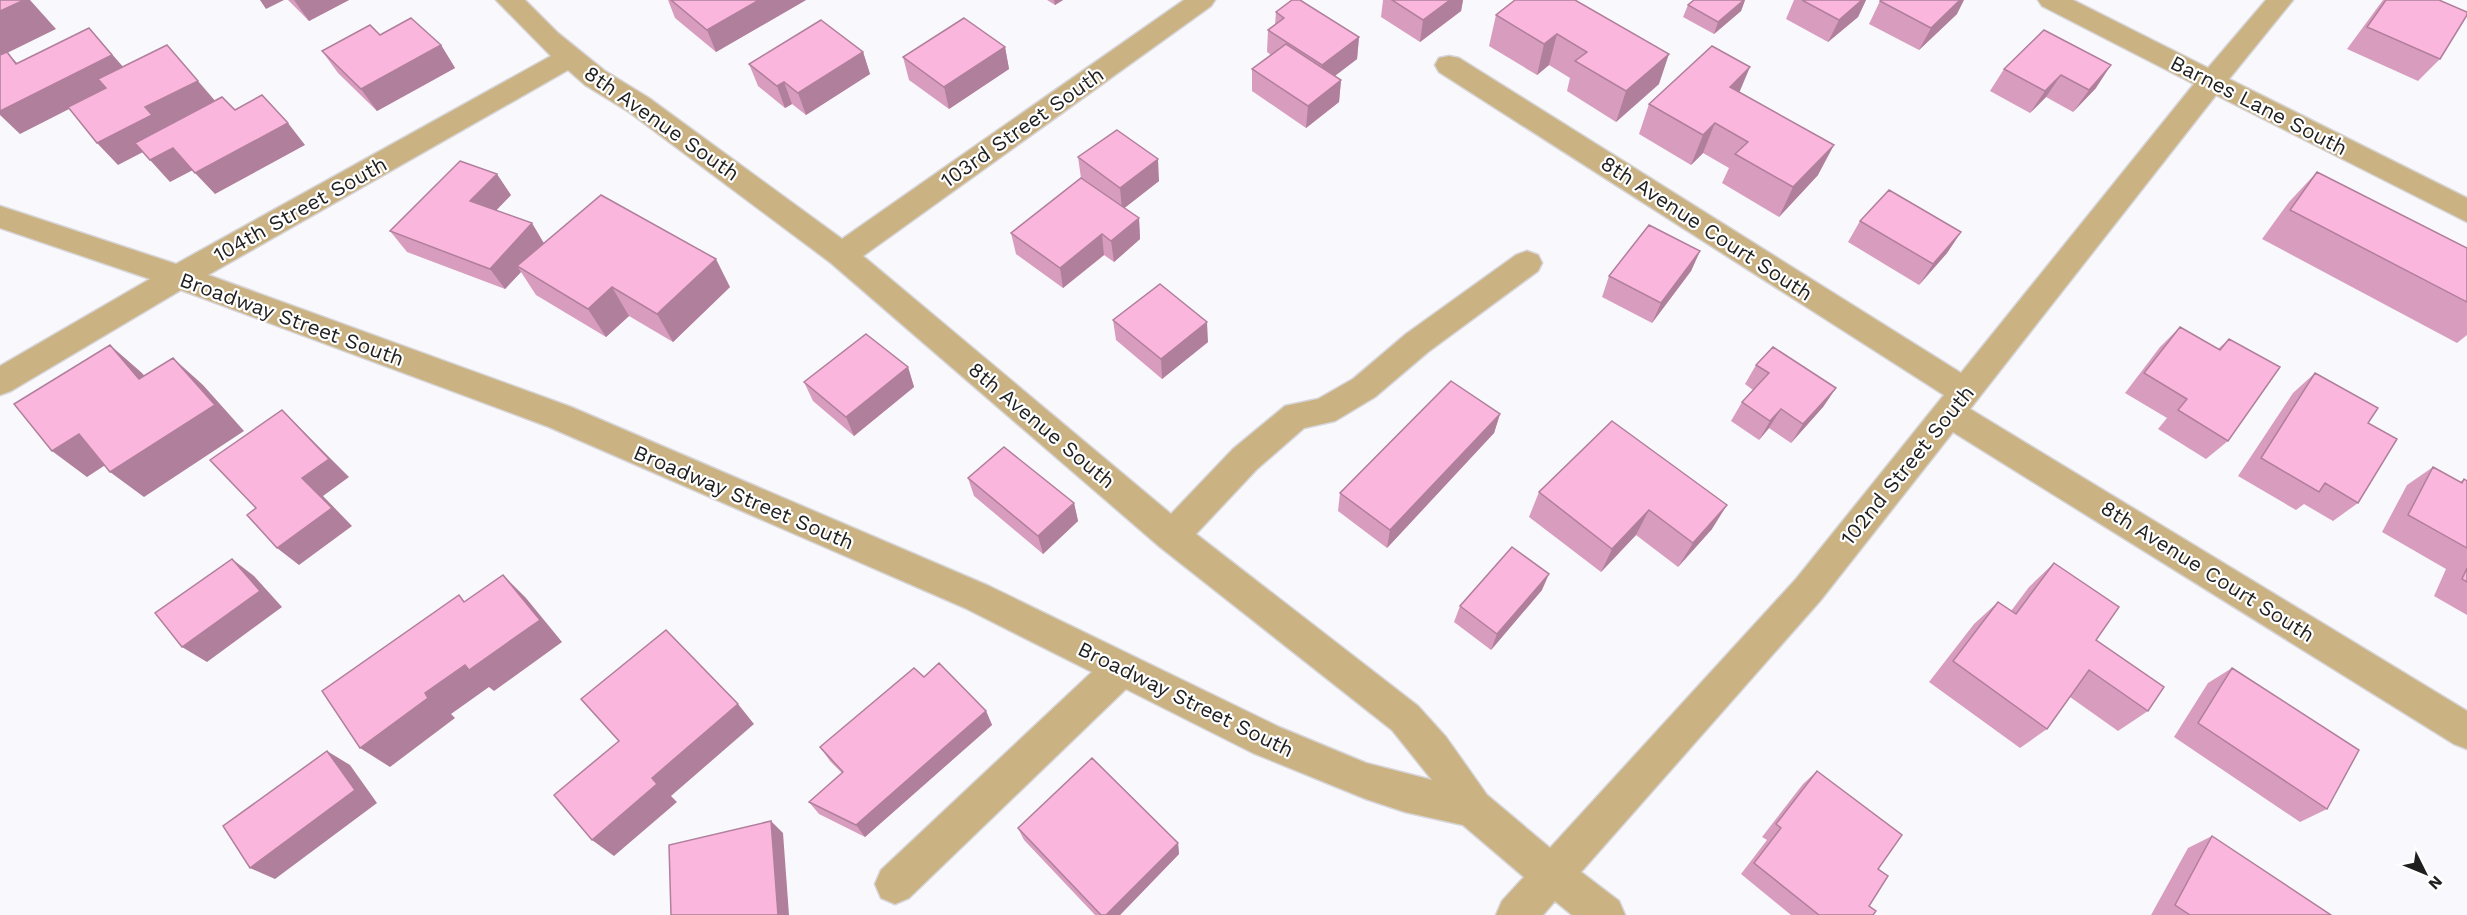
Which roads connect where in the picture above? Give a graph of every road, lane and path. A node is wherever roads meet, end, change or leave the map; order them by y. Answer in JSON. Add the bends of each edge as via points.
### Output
{"nodes":[{"id":1,"x":509,"y":0,"type":"edge"},
{"id":2,"x":1202,"y":0,"type":"edge"},
{"id":3,"x":2051,"y":0,"type":"edge"},
{"id":4,"x":2280,"y":0,"type":"edge"},
{"id":5,"x":570,"y":57,"type":"junction"},
{"id":6,"x":1449,"y":65,"type":"dead end"},
{"id":7,"x":2212,"y":81,"type":"junction"},
{"id":8,"x":2467,"y":211,"type":"edge"},
{"id":9,"x":0,"y":217,"type":"edge"},
{"id":10,"x":842,"y":255,"type":"junction"},
{"id":11,"x":1527,"y":263,"type":"dead end"},
{"id":12,"x":179,"y":277,"type":"junction"},
{"id":13,"x":0,"y":382,"type":"edge"},
{"id":14,"x":1957,"y":402,"type":"junction"},
{"id":15,"x":1172,"y":536,"type":"junction"},
{"id":16,"x":1121,"y":669,"type":"junction"},
{"id":17,"x":2467,"y":730,"type":"edge"},
{"id":18,"x":1473,"y":808,"type":"junction"},
{"id":19,"x":1552,"y":874,"type":"junction"},
{"id":20,"x":895,"y":884,"type":"dead end"},
{"id":21,"x":1516,"y":915,"type":"edge"},
{"id":22,"x":1605,"y":915,"type":"edge"}],
"edges":[{"from":1,"to":5,"type":"street","name":"8th Avenue South"},
{"from":2,"to":10,"type":"street","name":"103rd Street South"},
{"from":3,"to":7,"type":"street","name":"Barnes Lane South"},
{"from":4,"to":7,"type":"street","name":"102nd Street South"},
{"from":5,"to":10,"type":"street","name":"8th Avenue South"},
{"from":5,"to":12,"type":"street","name":"104th Street South"},
{"from":6,"to":14,"type":"street","name":"8th Avenue Court South"},
{"from":7,"to":8,"type":"street","name":"Barnes Lane South"},
{"from":7,"to":14,"type":"street","name":"102nd Street South"},
{"from":9,"to":12,"type":"street","name":"Broadway Street South"},
{"from":10,"to":15,"type":"street","name":"8th Avenue South"},
{"from":11,"to":15,"type":"street","via":[[1417,343],[1364,388],[1323,412],[1296,416],[1245,459]]},
{"from":12,"to":13,"type":"street","name":"104th Street South"},
{"from":12,"to":16,"type":"street","name":"Broadway Street South","via":[[560,417],[977,597]]},
{"from":14,"to":17,"type":"street","name":"8th Avenue Court South"},
{"from":14,"to":19,"type":"street","name":"102nd Street South","via":[[1808,590]]},
{"from":15,"to":18,"type":"street","name":"8th Avenue South","via":[[1405,718],[1433,750]]},
{"from":16,"to":18,"type":"street","name":"Broadway Street South","via":[[1266,740],[1366,781]]},
{"from":16,"to":20,"type":"street"},
{"from":18,"to":19,"type":"street","name":"8th Avenue South"},
{"from":19,"to":21,"type":"street","name":"102nd Street South"},
{"from":19,"to":22,"type":"street","name":"8th Avenue South"}]}
